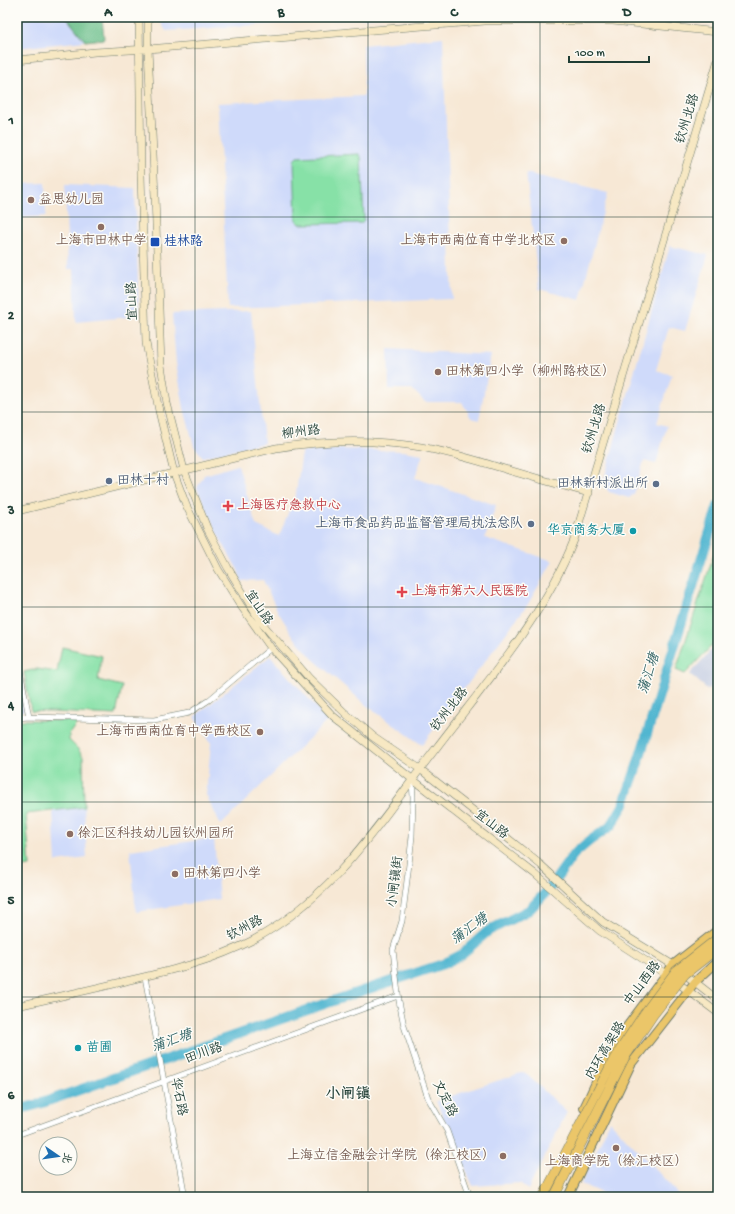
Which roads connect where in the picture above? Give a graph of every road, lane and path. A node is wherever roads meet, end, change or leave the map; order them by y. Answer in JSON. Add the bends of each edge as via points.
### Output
{"nodes":[{"id":1,"x":139,"y":17,"type":"edge"},
{"id":2,"x":148,"y":17,"type":"edge"},
{"id":3,"x":428,"y":17,"type":"edge"},
{"id":4,"x":654,"y":17,"type":"edge"},
{"id":5,"x":427,"y":26,"type":"junction"},
{"id":6,"x":655,"y":26,"type":"junction"},
{"id":7,"x":718,"y":32,"type":"edge"},
{"id":8,"x":148,"y":49,"type":"junction"},
{"id":9,"x":139,"y":50,"type":"junction"},
{"id":10,"x":17,"y":60,"type":"edge"},
{"id":11,"x":718,"y":60,"type":"edge"},
{"id":12,"x":184,"y":470,"type":"junction"},
{"id":13,"x":174,"y":473,"type":"junction"},
{"id":14,"x":589,"y":493,"type":"junction"},
{"id":15,"x":17,"y":512,"type":"edge"},
{"id":16,"x":271,"y":648,"type":"junction"},
{"id":17,"x":17,"y":655,"type":"edge"},
{"id":18,"x":28,"y":717,"type":"junction"},
{"id":19,"x":17,"y":718,"type":"edge"},
{"id":20,"x":420,"y":768,"type":"junction"},
{"id":21,"x":412,"y":779,"type":"junction"},
{"id":22,"x":718,"y":930,"type":"edge"},
{"id":23,"x":718,"y":938,"type":"edge"},
{"id":24,"x":718,"y":948,"type":"edge"},
{"id":25,"x":718,"y":961,"type":"edge"},
{"id":26,"x":672,"y":965,"type":"junction"},
{"id":27,"x":666,"y":974,"type":"junction"},
{"id":28,"x":145,"y":977,"type":"junction"},
{"id":29,"x":695,"y":982,"type":"junction"},
{"id":30,"x":397,"y":986,"type":"joint"},
{"id":31,"x":688,"y":991,"type":"junction"},
{"id":32,"x":398,"y":996,"type":"junction"},
{"id":33,"x":718,"y":1000,"type":"edge"},
{"id":34,"x":17,"y":1006,"type":"edge"},
{"id":35,"x":718,"y":1013,"type":"edge"},
{"id":36,"x":164,"y":1081,"type":"junction"},
{"id":37,"x":17,"y":1135,"type":"edge"},
{"id":38,"x":185,"y":1197,"type":"edge"},
{"id":39,"x":470,"y":1197,"type":"edge"},
{"id":40,"x":543,"y":1197,"type":"edge"},
{"id":41,"x":554,"y":1197,"type":"edge"},
{"id":42,"x":568,"y":1197,"type":"edge"}],
"edges":[{"from":1,"to":9,"type":"main road","name":"宜山路"},
{"from":2,"to":8,"type":"main road","name":"宜山路"},
{"from":3,"to":5,"type":"street"},
{"from":4,"to":6,"type":"street"},
{"from":5,"to":6,"type":"main road","via":[[486,21],[605,21]]},
{"from":5,"to":8,"type":"main road"},
{"from":6,"to":7,"type":"main road"},
{"from":8,"to":9,"type":"main road"},
{"from":8,"to":12,"type":"main road","name":"宜山路","via":[[161,365],[167,403]]},
{"from":9,"to":10,"type":"main road"},
{"from":9,"to":13,"type":"main road","name":"宜山路","via":[[146,343]]},
{"from":11,"to":14,"type":"main road","name":"钦州北路"},
{"from":12,"to":13,"type":"main road","name":"柳州路"},
{"from":12,"to":14,"type":"main road","name":"柳州路","via":[[296,445],[375,442],[451,453]]},
{"from":12,"to":20,"type":"main road","name":"宜山路","via":[[207,528],[260,621],[308,678],[338,707],[373,737]]},
{"from":13,"to":15,"type":"main road","name":"柳州路"},
{"from":13,"to":16,"type":"main road","name":"宜山路","via":[[186,505],[218,569]]},
{"from":14,"to":20,"type":"main road","name":"钦州北路","via":[[574,540],[558,578],[544,602],[509,653]]},
{"from":16,"to":18,"type":"street","via":[[209,700],[189,713],[154,720]]},
{"from":16,"to":21,"type":"main road","name":"宜山路","via":[[333,716]]},
{"from":17,"to":18,"type":"street"},
{"from":18,"to":19,"type":"street"},
{"from":20,"to":21,"type":"main road","name":"钦州路"},
{"from":20,"to":26,"type":"main road","name":"宜山路","via":[[541,865],[603,922]]},
{"from":21,"to":27,"type":"main road","name":"宜山路","via":[[535,874],[600,931]]},
{"from":21,"to":28,"type":"main road","name":"钦州路","via":[[342,871],[290,917],[233,950],[185,967]]},
{"from":21,"to":30,"type":"street","name":"小闸镇街","via":[[412,836],[403,914],[393,950]]},
{"from":22,"to":26,"type":"main road","name":"中山西路"},
{"from":23,"to":40,"type":"highway","name":"内环高架路","bridge":true,"via":[[676,971],[644,1014],[614,1059]]},
{"from":24,"to":41,"type":"highway","name":"内环高架路","bridge":true,"via":[[685,974],[625,1057]]},
{"from":25,"to":29,"type":"main road"},
{"from":26,"to":27,"type":"main road","name":"中山西路"},
{"from":26,"to":29,"type":"main road","name":"宜山路"},
{"from":27,"to":31,"type":"main road","name":"宜山路"},
{"from":27,"to":40,"type":"main road","name":"中山西路","via":[[614,1044]]},
{"from":28,"to":34,"type":"main road","name":"钦州路"},
{"from":28,"to":36,"type":"street","name":"华石路"},
{"from":29,"to":31,"type":"main road"},
{"from":29,"to":33,"type":"main road","name":"宜山路"},
{"from":30,"to":32,"type":"street","name":"文定路"},
{"from":31,"to":35,"type":"main road","name":"宜山路"},
{"from":31,"to":42,"type":"main road","via":[[631,1064]]},
{"from":32,"to":36,"type":"street","name":"田川路"},
{"from":32,"to":39,"type":"street","name":"文定路","via":[[404,1026],[426,1093],[447,1131]]},
{"from":36,"to":37,"type":"street","name":"田川路"},
{"from":36,"to":38,"type":"street","name":"华石路"}]}
